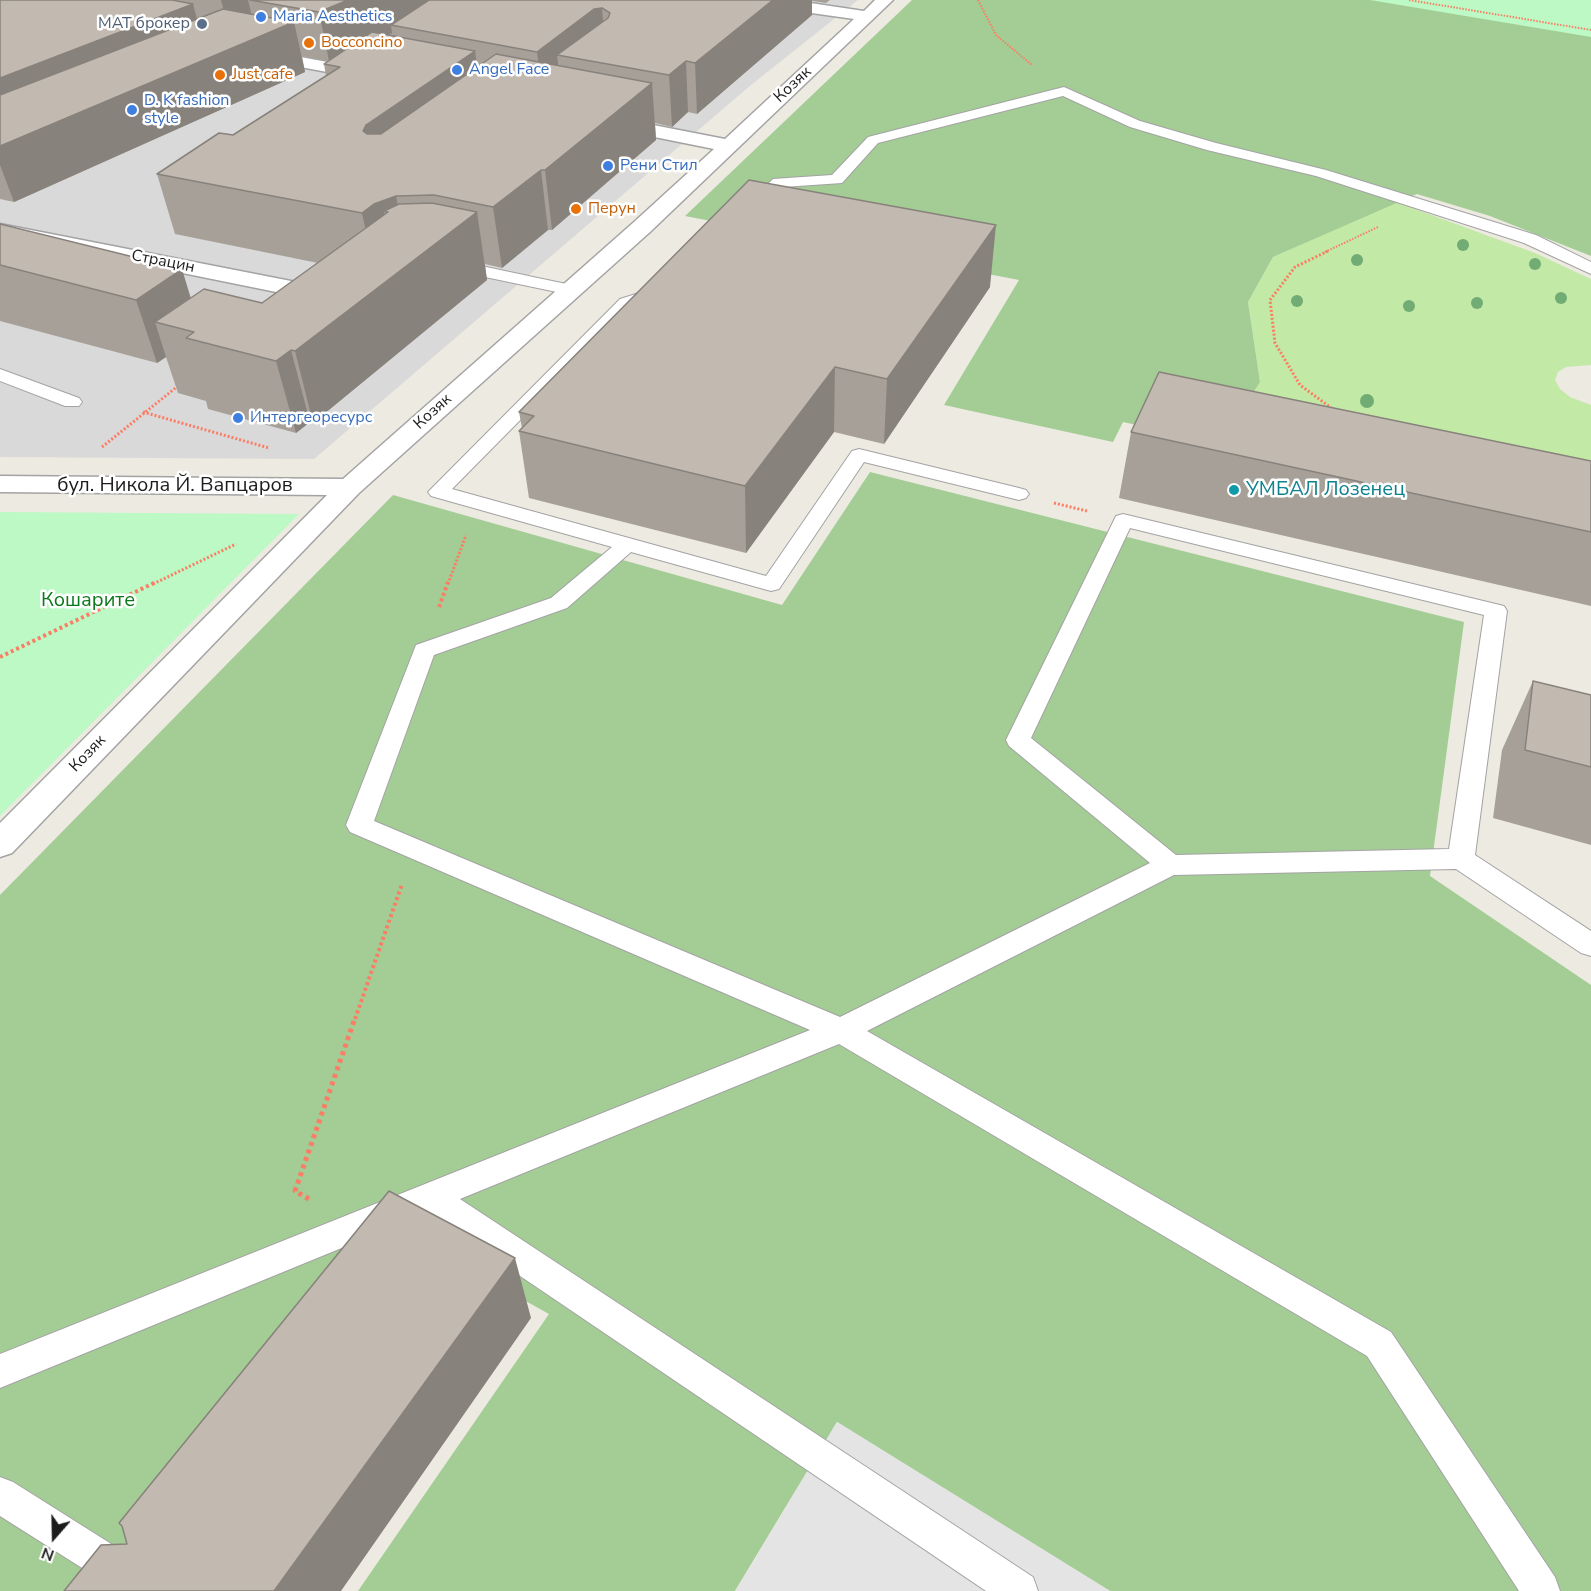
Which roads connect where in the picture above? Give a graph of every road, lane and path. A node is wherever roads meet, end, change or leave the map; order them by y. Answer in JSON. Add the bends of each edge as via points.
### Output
{"nodes":[{"id":1,"x":755,"y":0,"type":"edge"},
{"id":2,"x":885,"y":0,"type":"edge"},
{"id":3,"x":978,"y":0,"type":"edge"},
{"id":4,"x":1409,"y":0,"type":"edge"},
{"id":5,"x":866,"y":16,"type":"junction"},
{"id":6,"x":1591,"y":30,"type":"edge"},
{"id":7,"x":248,"y":45,"type":"edge"},
{"id":8,"x":389,"y":79,"type":"edge"},
{"id":9,"x":1064,"y":91,"type":"junction"},
{"id":10,"x":591,"y":119,"type":"edge"},
{"id":11,"x":729,"y":146,"type":"junction"},
{"id":12,"x":1425,"y":205,"type":"junction"},
{"id":13,"x":738,"y":221,"type":"edge"},
{"id":14,"x":0,"y":230,"type":"edge"},
{"id":15,"x":435,"y":262,"type":"edge"},
{"id":16,"x":1591,"y":269,"type":"edge"},
{"id":17,"x":673,"y":282,"type":"edge"},
{"id":18,"x":291,"y":288,"type":"edge"},
{"id":19,"x":571,"y":290,"type":"junction"},
{"id":20,"x":0,"y":375,"type":"edge"},
{"id":21,"x":181,"y":384,"type":"edge"},
{"id":22,"x":72,"y":402,"type":"dead end"},
{"id":23,"x":143,"y":412,"type":"junction"},
{"id":24,"x":1338,"y":412,"type":"edge"},
{"id":25,"x":280,"y":451,"type":"dead end"},
{"id":26,"x":0,"y":484,"type":"edge"},
{"id":27,"x":59,"y":485,"type":"junction"},
{"id":28,"x":350,"y":487,"type":"junction"},
{"id":29,"x":1018,"y":494,"type":"joint"},
{"id":30,"x":477,"y":502,"type":"junction"},
{"id":31,"x":1123,"y":520,"type":"junction"},
{"id":32,"x":245,"y":539,"type":"dead end"},
{"id":33,"x":628,"y":544,"type":"junction"},
{"id":34,"x":424,"y":650,"type":"junction"},
{"id":35,"x":0,"y":657,"type":"edge"},
{"id":36,"x":0,"y":844,"type":"edge"},
{"id":37,"x":415,"y":849,"type":"junction"},
{"id":38,"x":1461,"y":859,"type":"junction"},
{"id":39,"x":1170,"y":865,"type":"junction"},
{"id":40,"x":1591,"y":945,"type":"edge"},
{"id":41,"x":841,"y":1030,"type":"junction"},
{"id":42,"x":430,"y":1197,"type":"junction"},
{"id":43,"x":356,"y":1226,"type":"junction"},
{"id":44,"x":0,"y":1371,"type":"edge"},
{"id":45,"x":0,"y":1495,"type":"edge"},
{"id":46,"x":150,"y":1590,"type":"edge"},
{"id":47,"x":1019,"y":1591,"type":"edge"},
{"id":48,"x":1541,"y":1591,"type":"edge"}],
"edges":[{"from":1,"to":5,"type":"street"},
{"from":2,"to":5,"type":"street","name":"Козяк"},
{"from":3,"to":9,"type":"path","via":[[996,35]]},
{"from":4,"to":6,"type":"path"},
{"from":5,"to":11,"type":"street","name":"Козяк"},
{"from":7,"to":8,"type":"street"},
{"from":9,"to":12,"type":"lane","via":[[1135,124]]},
{"from":9,"to":13,"type":"lane","via":[[873,140],[836,180],[779,182]]},
{"from":10,"to":11,"type":"street"},
{"from":11,"to":19,"type":"street","name":"Козяк"},
{"from":12,"to":16,"type":"lane","via":[[1530,239]]},
{"from":12,"to":24,"type":"path","via":[[1295,267],[1270,300],[1275,343],[1300,385]]},
{"from":14,"to":18,"type":"street","name":"Страцин"},
{"from":15,"to":19,"type":"lane"},
{"from":17,"to":30,"type":"lane","via":[[665,290],[626,303],[438,492]]},
{"from":19,"to":28,"type":"street","name":"Козяк"},
{"from":20,"to":22,"type":"lane"},
{"from":21,"to":23,"type":"path"},
{"from":23,"to":25,"type":"path"},
{"from":23,"to":27,"type":"path"},
{"from":26,"to":27,"type":"street","name":"бул. Никола Й. Вапцаров"},
{"from":27,"to":28,"type":"street","name":"бул. Никола Й. Вапцаров"},
{"from":28,"to":36,"type":"street","name":"Козяк"},
{"from":29,"to":31,"type":"path"},
{"from":29,"to":33,"type":"lane","via":[[859,455],[771,584]]},
{"from":30,"to":33,"type":"lane"},
{"from":30,"to":34,"type":"path"},
{"from":31,"to":38,"type":"lane","via":[[1496,611]]},
{"from":31,"to":39,"type":"lane","via":[[1018,740]]},
{"from":32,"to":35,"type":"path"},
{"from":33,"to":34,"type":"lane","via":[[559,603]]},
{"from":34,"to":37,"type":"lane","via":[[359,825]]},
{"from":37,"to":41,"type":"lane"},
{"from":37,"to":43,"type":"path","via":[[295,1191]]},
{"from":38,"to":39,"type":"lane"},
{"from":38,"to":40,"type":"lane"},
{"from":39,"to":41,"type":"lane"},
{"from":41,"to":42,"type":"lane"},
{"from":41,"to":48,"type":"lane","via":[[1379,1344]]},
{"from":42,"to":43,"type":"lane"},
{"from":42,"to":47,"type":"lane"},
{"from":43,"to":44,"type":"lane"},
{"from":45,"to":46,"type":"lane"}]}
